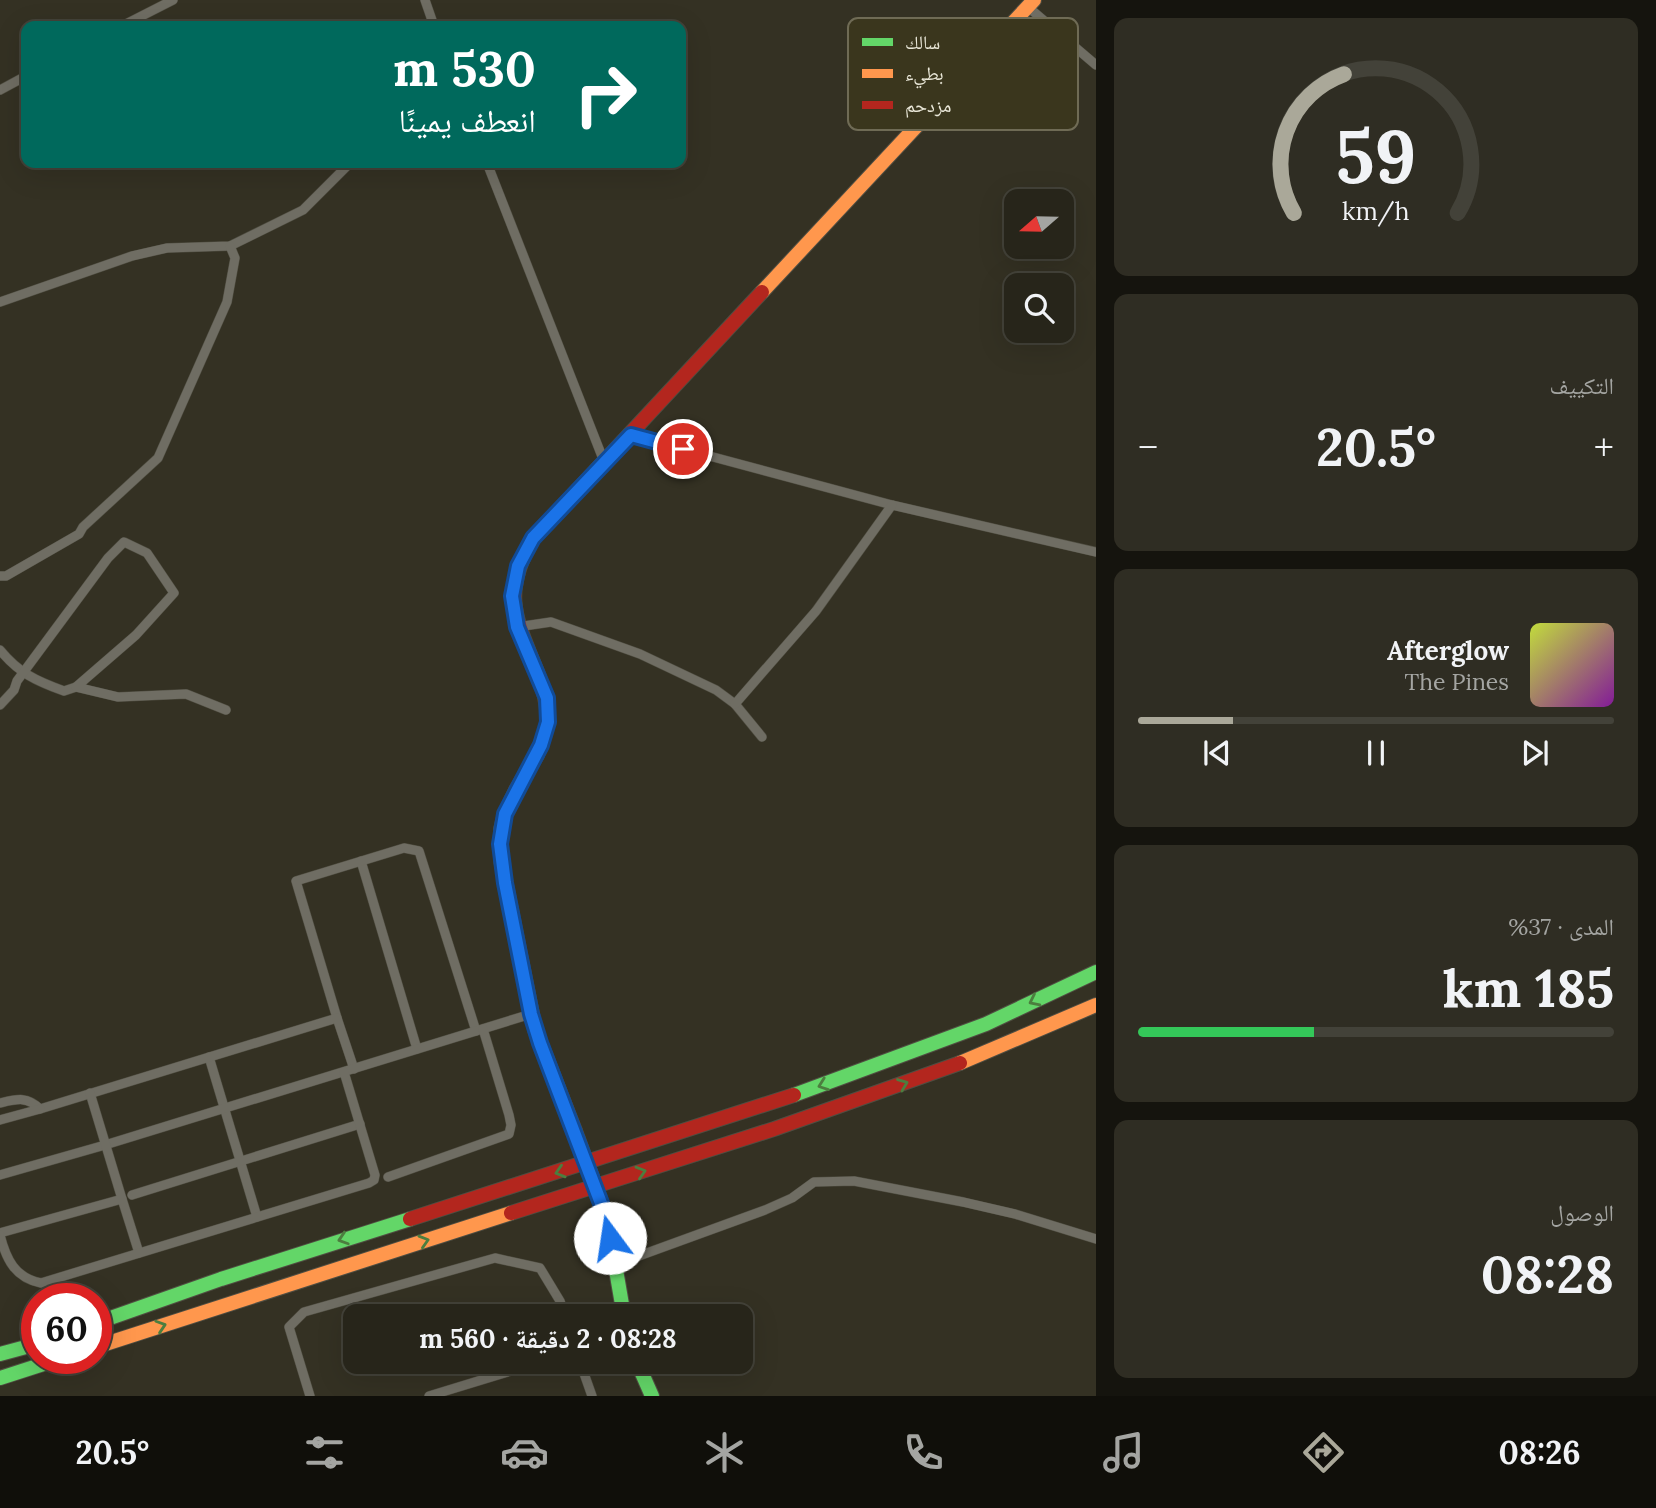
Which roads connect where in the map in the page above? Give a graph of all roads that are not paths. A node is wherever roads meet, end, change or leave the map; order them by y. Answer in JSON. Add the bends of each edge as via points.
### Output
{"nodes":[{"id":1,"x":173,"y":0,"type":"edge"},
{"id":2,"x":425,"y":0,"type":"edge"},
{"id":3,"x":1031,"y":3,"type":"edge"},
{"id":4,"x":1017,"y":18,"type":"edge"},
{"id":5,"x":1047,"y":18,"type":"edge"},
{"id":6,"x":132,"y":21,"type":"edge"},
{"id":7,"x":432,"y":21,"type":"edge"},
{"id":8,"x":1078,"y":48,"type":"edge"},
{"id":9,"x":1096,"y":65,"type":"edge"},
{"id":10,"x":21,"y":79,"type":"edge"},
{"id":11,"x":0,"y":90,"type":"edge"},
{"id":12,"x":913,"y":130,"type":"edge"},
{"id":13,"x":345,"y":168,"type":"edge"},
{"id":14,"x":489,"y":168,"type":"edge"},
{"id":15,"x":230,"y":246,"type":"junction"},
{"id":16,"x":0,"y":302,"type":"edge"},
{"id":17,"x":631,"y":435,"type":"junction"},
{"id":18,"x":605,"y":464,"type":"junction"},
{"id":19,"x":892,"y":505,"type":"junction"},
{"id":20,"x":1096,"y":552,"type":"edge"},
{"id":21,"x":0,"y":576,"type":"edge"},
{"id":22,"x":517,"y":627,"type":"junction"},
{"id":23,"x":0,"y":650,"type":"edge"},
{"id":24,"x":23,"y":673,"type":"junction"},
{"id":25,"x":76,"y":687,"type":"junction"},
{"id":26,"x":735,"y":704,"type":"junction"},
{"id":27,"x":0,"y":705,"type":"edge"},
{"id":28,"x":226,"y":710,"type":"dead end"},
{"id":29,"x":762,"y":737,"type":"dead end"},
{"id":30,"x":361,"y":861,"type":"junction"},
{"id":31,"x":1096,"y":972,"type":"edge"},
{"id":32,"x":1096,"y":1005,"type":"edge"},
{"id":33,"x":531,"y":1014,"type":"junction"},
{"id":34,"x":337,"y":1018,"type":"junction"},
{"id":35,"x":479,"y":1030,"type":"junction"},
{"id":36,"x":417,"y":1049,"type":"junction"},
{"id":37,"x":209,"y":1057,"type":"junction"},
{"id":38,"x":354,"y":1069,"type":"junction"},
{"id":39,"x":344,"y":1072,"type":"junction"},
{"id":40,"x":90,"y":1093,"type":"junction"},
{"id":41,"x":0,"y":1103,"type":"edge"},
{"id":42,"x":225,"y":1108,"type":"junction"},
{"id":43,"x":40,"y":1109,"type":"junction"},
{"id":44,"x":0,"y":1119,"type":"edge"},
{"id":45,"x":360,"y":1124,"type":"junction"},
{"id":46,"x":105,"y":1145,"type":"junction"},
{"id":47,"x":241,"y":1161,"type":"junction"},
{"id":48,"x":0,"y":1175,"type":"edge"},
{"id":49,"x":388,"y":1177,"type":"dead end"},
{"id":50,"x":127,"y":1197,"type":"junction"},
{"id":51,"x":257,"y":1217,"type":"junction"},
{"id":52,"x":0,"y":1234,"type":"edge"},
{"id":53,"x":1096,"y":1238,"type":"edge"},
{"id":54,"x":139,"y":1253,"type":"junction"},
{"id":55,"x":614,"y":1265,"type":"junction"},
{"id":56,"x":561,"y":1304,"type":"edge"},
{"id":57,"x":622,"y":1304,"type":"edge"},
{"id":58,"x":112,"y":1317,"type":"edge"},
{"id":59,"x":112,"y":1342,"type":"edge"},
{"id":60,"x":21,"y":1348,"type":"edge"},
{"id":61,"x":0,"y":1354,"type":"edge"},
{"id":62,"x":21,"y":1371,"type":"edge"},
{"id":63,"x":501,"y":1374,"type":"edge"},
{"id":64,"x":584,"y":1374,"type":"edge"},
{"id":65,"x":642,"y":1374,"type":"edge"},
{"id":66,"x":0,"y":1378,"type":"edge"},
{"id":67,"x":310,"y":1396,"type":"edge"},
{"id":68,"x":429,"y":1396,"type":"edge"},
{"id":69,"x":592,"y":1396,"type":"edge"},
{"id":70,"x":652,"y":1396,"type":"edge"}],
"edges":[{"from":1,"to":6,"type":"street"},
{"from":2,"to":7,"type":"street"},
{"from":3,"to":4,"type":"main road"},
{"from":3,"to":5,"type":"street"},
{"from":8,"to":9,"type":"street"},
{"from":10,"to":11,"type":"street"},
{"from":12,"to":17,"type":"main road"},
{"from":13,"to":15,"type":"street","via":[[303,210]]},
{"from":14,"to":18,"type":"street"},
{"from":15,"to":16,"type":"street","via":[[167,248],[132,256]]},
{"from":15,"to":21,"type":"street","via":[[234,258],[227,302],[158,458],[79,534]]},
{"from":17,"to":18,"type":"main road"},
{"from":17,"to":19,"type":"street"},
{"from":18,"to":22,"type":"main road","via":[[533,538],[518,566],[512,596]]},
{"from":19,"to":20,"type":"street"},
{"from":19,"to":26,"type":"street","via":[[816,611]]},
{"from":22,"to":26,"type":"street","via":[[551,622],[640,654],[716,690]]},
{"from":22,"to":33,"type":"main road","via":[[547,698],[548,722],[505,814],[500,844]]},
{"from":23,"to":24,"type":"street"},
{"from":24,"to":25,"type":"street","via":[[64,691]]},
{"from":24,"to":25,"type":"street","via":[[107,558],[124,542],[147,553],[174,593],[136,635]]},
{"from":24,"to":27,"type":"street"},
{"from":25,"to":28,"type":"street","via":[[118,697],[186,694]]},
{"from":26,"to":29,"type":"street"},
{"from":30,"to":34,"type":"street","via":[[296,881]]},
{"from":30,"to":35,"type":"street","via":[[404,848],[419,852]]},
{"from":30,"to":36,"type":"street"},
{"from":31,"to":58,"type":"main road","one_way":true,"via":[[986,1024],[801,1093]]},
{"from":59,"to":32,"type":"main road","one_way":true,"via":[[814,1118]]},
{"from":33,"to":35,"type":"street"},
{"from":33,"to":55,"type":"main road","bridge":true,"via":[[607,1219]]},
{"from":34,"to":37,"type":"street"},
{"from":34,"to":38,"type":"street"},
{"from":35,"to":36,"type":"street"},
{"from":35,"to":49,"type":"street","via":[[509,1115],[509,1134]]},
{"from":36,"to":38,"type":"street"},
{"from":37,"to":40,"type":"street"},
{"from":37,"to":42,"type":"street"},
{"from":38,"to":39,"type":"street"},
{"from":39,"to":42,"type":"street"},
{"from":39,"to":45,"type":"street"},
{"from":40,"to":43,"type":"street"},
{"from":40,"to":46,"type":"street"},
{"from":41,"to":43,"type":"street","via":[[22,1098]]},
{"from":42,"to":46,"type":"street"},
{"from":42,"to":47,"type":"street"},
{"from":43,"to":44,"type":"street"},
{"from":45,"to":47,"type":"street"},
{"from":45,"to":51,"type":"street","via":[[374,1180]]},
{"from":46,"to":48,"type":"street"},
{"from":46,"to":50,"type":"street"},
{"from":47,"to":50,"type":"street"},
{"from":47,"to":51,"type":"street"},
{"from":50,"to":52,"type":"street"},
{"from":50,"to":54,"type":"street"},
{"from":51,"to":54,"type":"street"},
{"from":52,"to":54,"type":"street","via":[[14,1270],[41,1283]]},
{"from":53,"to":55,"type":"street","via":[[963,1202],[854,1181],[814,1182],[765,1210]]},
{"from":55,"to":57,"type":"main road"},
{"from":56,"to":67,"type":"street","via":[[540,1268],[495,1258],[304,1312],[289,1326]]},
{"from":60,"to":61,"type":"main road"},
{"from":62,"to":66,"type":"main road"},
{"from":63,"to":68,"type":"street"},
{"from":64,"to":69,"type":"street"},
{"from":65,"to":70,"type":"main road"}]}
